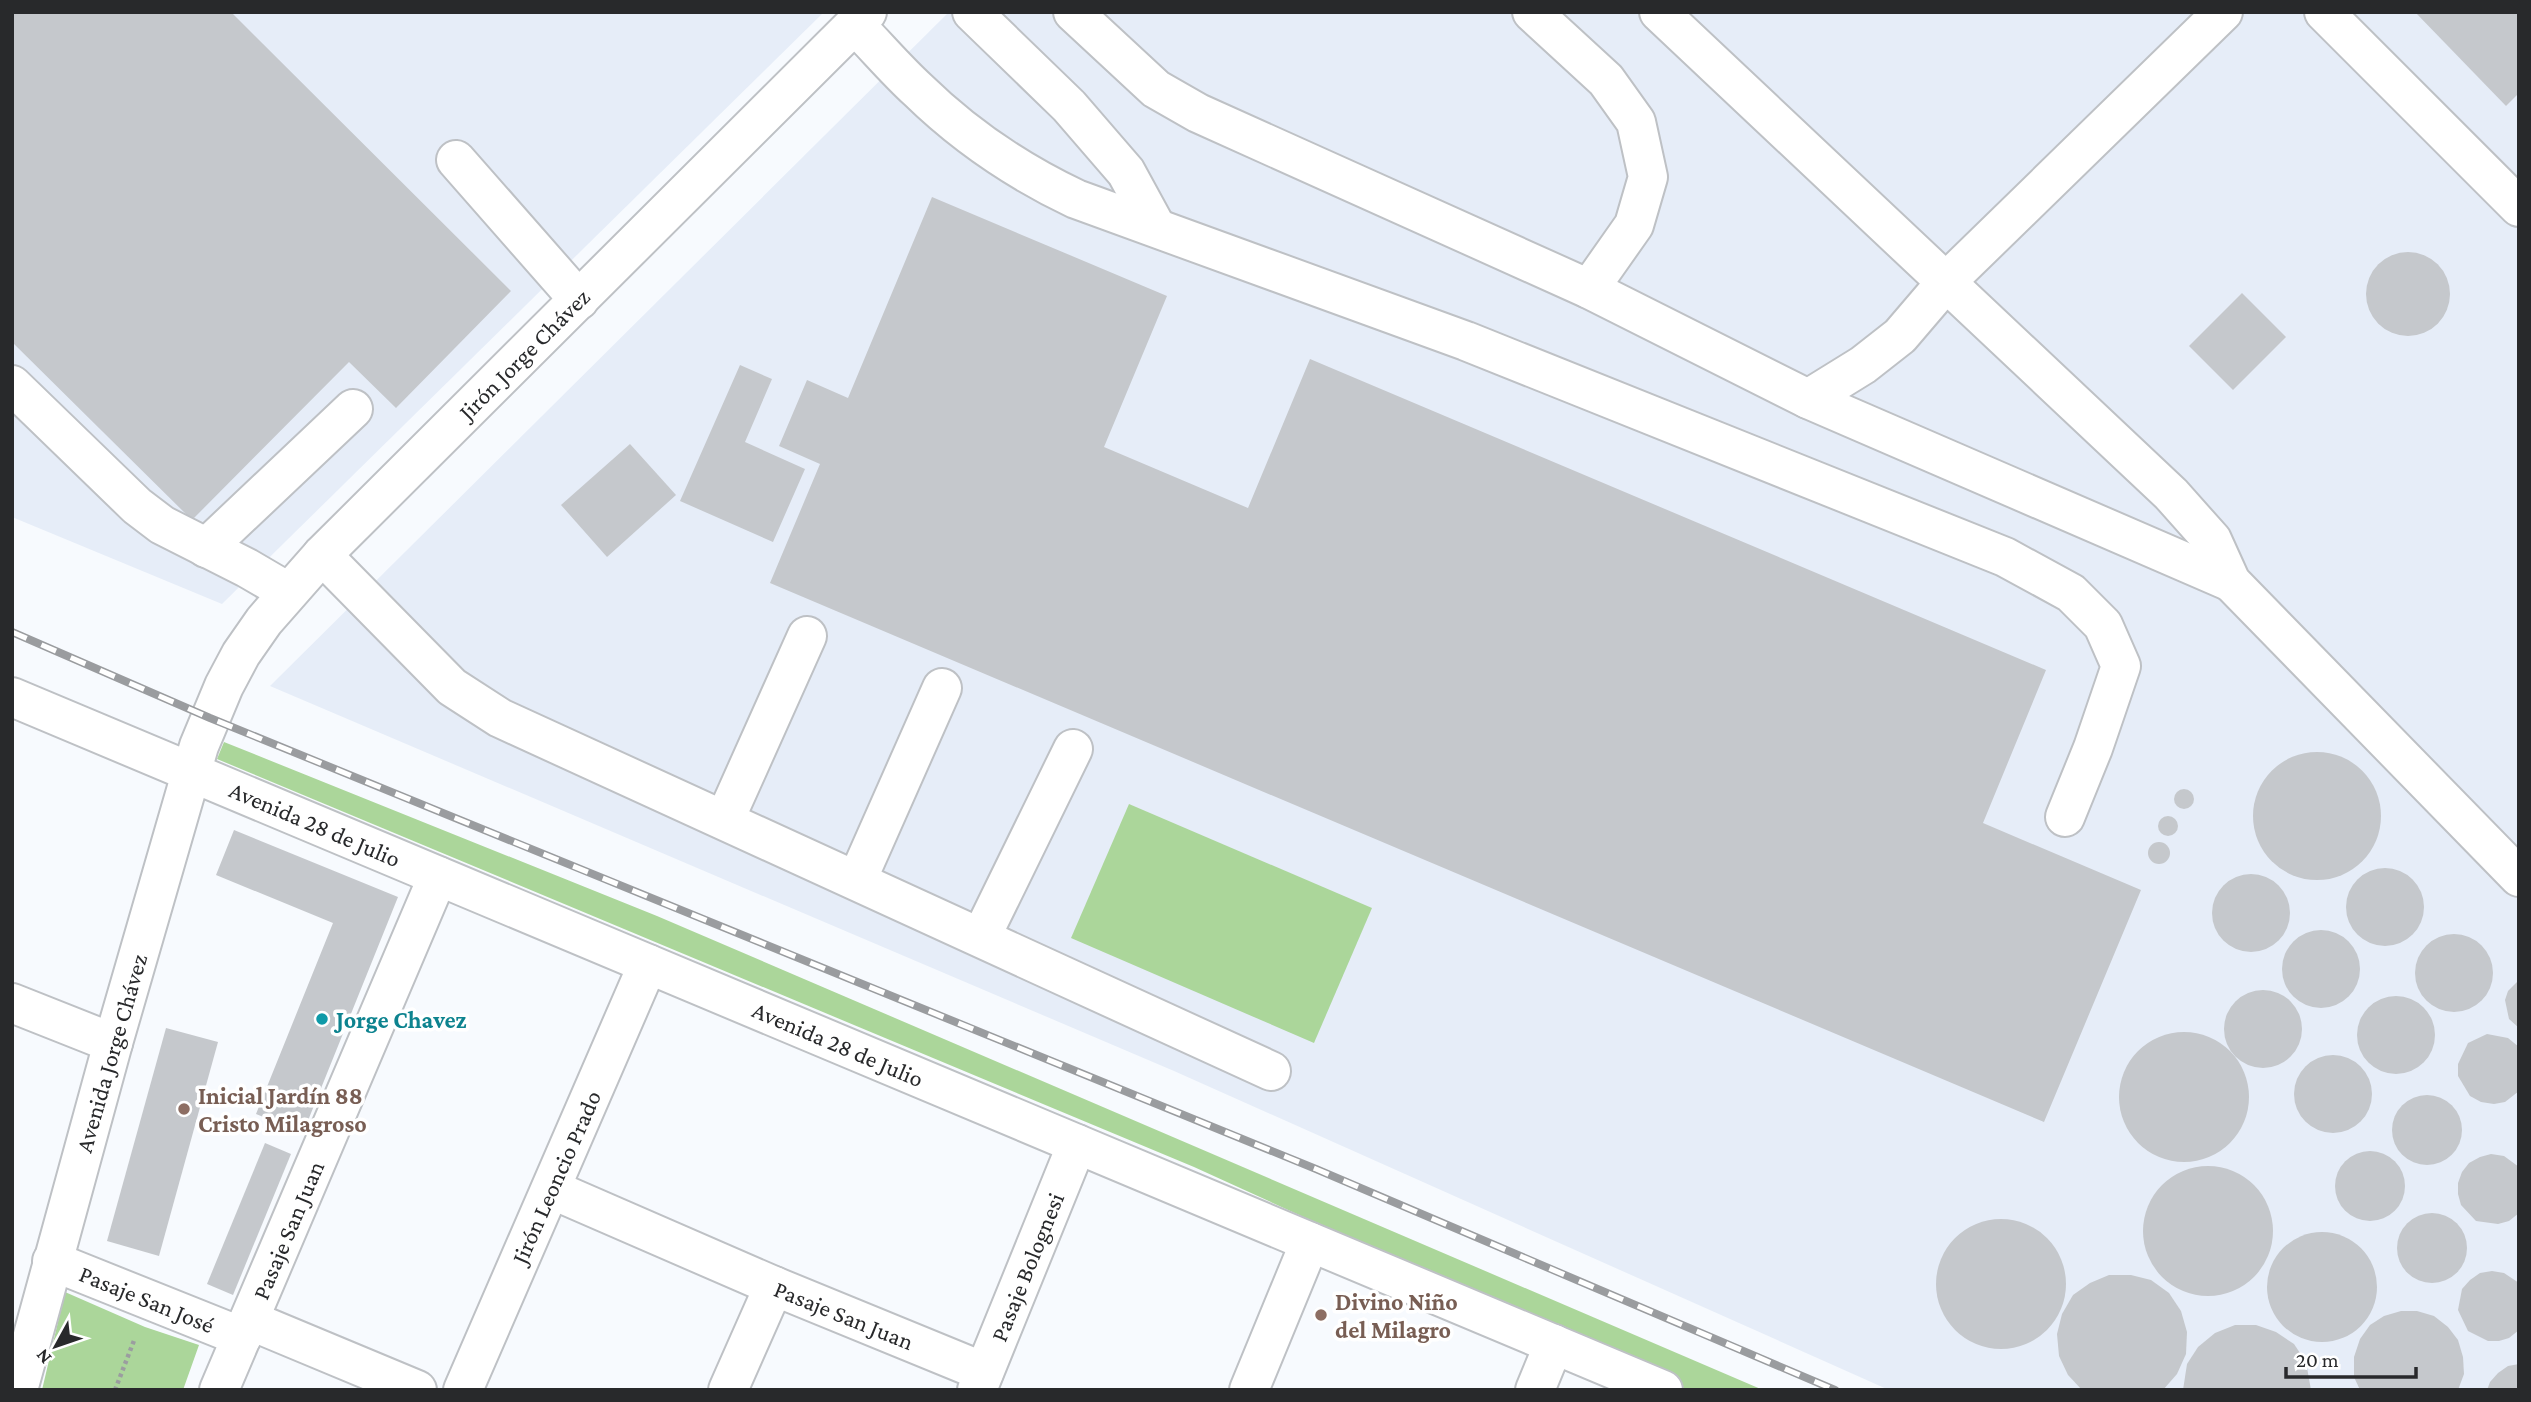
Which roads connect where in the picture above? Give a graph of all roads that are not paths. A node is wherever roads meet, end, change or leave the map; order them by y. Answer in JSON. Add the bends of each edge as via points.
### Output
{"nodes":[{"id":1,"x":972,"y":12,"type":"edge"},
{"id":2,"x":1073,"y":12,"type":"edge"},
{"id":3,"x":1532,"y":12,"type":"edge"},
{"id":4,"x":1659,"y":12,"type":"edge"},
{"id":5,"x":2223,"y":12,"type":"edge"},
{"id":6,"x":2324,"y":12,"type":"edge"},
{"id":7,"x":861,"y":18,"type":"edge"},
{"id":8,"x":456,"y":160,"type":"dead end"},
{"id":9,"x":2519,"y":207,"type":"edge"},
{"id":10,"x":1156,"y":227,"type":"junction"},
{"id":11,"x":1947,"y":281,"type":"junction"},
{"id":12,"x":1589,"y":289,"type":"junction"},
{"id":13,"x":579,"y":300,"type":"junction"},
{"id":14,"x":12,"y":385,"type":"edge"},
{"id":15,"x":1808,"y":399,"type":"junction"},
{"id":16,"x":353,"y":409,"type":"dead end"},
{"id":17,"x":206,"y":548,"type":"junction"},
{"id":18,"x":323,"y":555,"type":"junction"},
{"id":19,"x":2231,"y":582,"type":"junction"},
{"id":20,"x":288,"y":592,"type":"junction"},
{"id":21,"x":807,"y":636,"type":"dead end"},
{"id":22,"x":942,"y":688,"type":"dead end"},
{"id":23,"x":12,"y":697,"type":"edge"},
{"id":24,"x":210,"y":718,"type":"joint"},
{"id":25,"x":1073,"y":749,"type":"dead end"},
{"id":26,"x":193,"y":773,"type":"junction"},
{"id":27,"x":2065,"y":817,"type":"dead end"},
{"id":28,"x":725,"y":819,"type":"junction"},
{"id":29,"x":438,"y":876,"type":"junction"},
{"id":30,"x":2519,"y":877,"type":"edge"},
{"id":31,"x":857,"y":880,"type":"junction"},
{"id":32,"x":981,"y":937,"type":"junction"},
{"id":33,"x":648,"y":964,"type":"junction"},
{"id":34,"x":12,"y":1003,"type":"edge"},
{"id":35,"x":113,"y":1043,"type":"junction"},
{"id":36,"x":1271,"y":1071,"type":"dead end"},
{"id":37,"x":1077,"y":1144,"type":"junction"},
{"id":38,"x":551,"y":1189,"type":"junction"},
{"id":39,"x":1311,"y":1242,"type":"junction"},
{"id":40,"x":51,"y":1261,"type":"junction"},
{"id":41,"x":774,"y":1286,"type":"junction"},
{"id":42,"x":246,"y":1329,"type":"junction"},
{"id":43,"x":1554,"y":1344,"type":"junction"},
{"id":44,"x":18,"y":1375,"type":"edge"},
{"id":45,"x":980,"y":1381,"type":"edge"},
{"id":46,"x":219,"y":1390,"type":"edge"},
{"id":47,"x":417,"y":1390,"type":"edge"},
{"id":48,"x":463,"y":1390,"type":"edge"},
{"id":49,"x":728,"y":1390,"type":"edge"},
{"id":50,"x":1249,"y":1390,"type":"edge"},
{"id":51,"x":1535,"y":1390,"type":"edge"},
{"id":52,"x":1663,"y":1390,"type":"edge"}],
"edges":[{"from":1,"to":10,"type":"street","via":[[1069,106],[1126,172]]},
{"from":2,"to":12,"type":"street","via":[[1156,89],[1198,113]]},
{"from":3,"to":12,"type":"street","via":[[1606,80],[1636,122],[1648,177],[1634,225]]},
{"from":4,"to":11,"type":"street"},
{"from":5,"to":11,"type":"street"},
{"from":6,"to":9,"type":"street"},
{"from":7,"to":10,"type":"street","via":[[927,99],[956,123],[1040,182]]},
{"from":7,"to":13,"type":"street","name":"Jirón Jorge Chávez"},
{"from":8,"to":13,"type":"street"},
{"from":10,"to":27,"type":"street","via":[[1491,351],[2005,557],[2071,593],[2103,625],[2121,666]]},
{"from":11,"to":15,"type":"street","via":[[1900,336]]},
{"from":11,"to":19,"type":"street","via":[[2171,494],[2212,540]]},
{"from":12,"to":15,"type":"street"},
{"from":13,"to":18,"type":"street","name":"Jirón Jorge Chávez"},
{"from":14,"to":17,"type":"street","via":[[137,506],[162,526]]},
{"from":15,"to":19,"type":"street"},
{"from":16,"to":17,"type":"street"},
{"from":17,"to":20,"type":"street"},
{"from":18,"to":20,"type":"street","name":"Jirón Jorge Chávez"},
{"from":18,"to":28,"type":"street","via":[[452,687],[500,718]]},
{"from":19,"to":30,"type":"street"},
{"from":20,"to":24,"type":"street","name":"Jirón Jorge Chávez","via":[[242,654]]},
{"from":21,"to":28,"type":"street"},
{"from":22,"to":31,"type":"street"},
{"from":23,"to":26,"type":"street","name":"Avenida 28 de Julio"},
{"from":24,"to":26,"type":"street","name":"Avenida Jorge Chávez"},
{"from":25,"to":32,"type":"street"},
{"from":26,"to":29,"type":"street","name":"Avenida 28 de Julio"},
{"from":26,"to":35,"type":"street","name":"Avenida Jorge Chávez"},
{"from":28,"to":31,"type":"street"},
{"from":29,"to":33,"type":"street","name":"Avenida 28 de Julio"},
{"from":29,"to":42,"type":"street","name":"Pasaje San Juan"},
{"from":31,"to":32,"type":"street"},
{"from":32,"to":36,"type":"street"},
{"from":33,"to":37,"type":"street","name":"Avenida 28 de Julio"},
{"from":33,"to":38,"type":"street","name":"Jirón Leoncio Prado"},
{"from":34,"to":35,"type":"street"},
{"from":35,"to":40,"type":"street","name":"Avenida Jorge Chávez"},
{"from":37,"to":39,"type":"street","name":"Avenida 28 de Julio"},
{"from":37,"to":45,"type":"street","name":"Pasaje Bolognesi"},
{"from":38,"to":41,"type":"street","name":"Pasaje San Juan"},
{"from":38,"to":48,"type":"street","name":"Jirón Leoncio Prado"},
{"from":39,"to":43,"type":"street","name":"Avenida 28 de Julio"},
{"from":39,"to":50,"type":"street"},
{"from":40,"to":42,"type":"street","name":"Pasaje San José","via":[[150,1300]]},
{"from":40,"to":44,"type":"street","name":"Avenida Jorge Chávez"},
{"from":41,"to":45,"type":"street","name":"Pasaje San Juan"},
{"from":41,"to":49,"type":"street"},
{"from":42,"to":46,"type":"street","name":"Pasaje San Juan"},
{"from":42,"to":47,"type":"street","name":"Pasaje San José"},
{"from":43,"to":51,"type":"street"},
{"from":43,"to":52,"type":"street","name":"Avenida 28 de Julio"}]}
